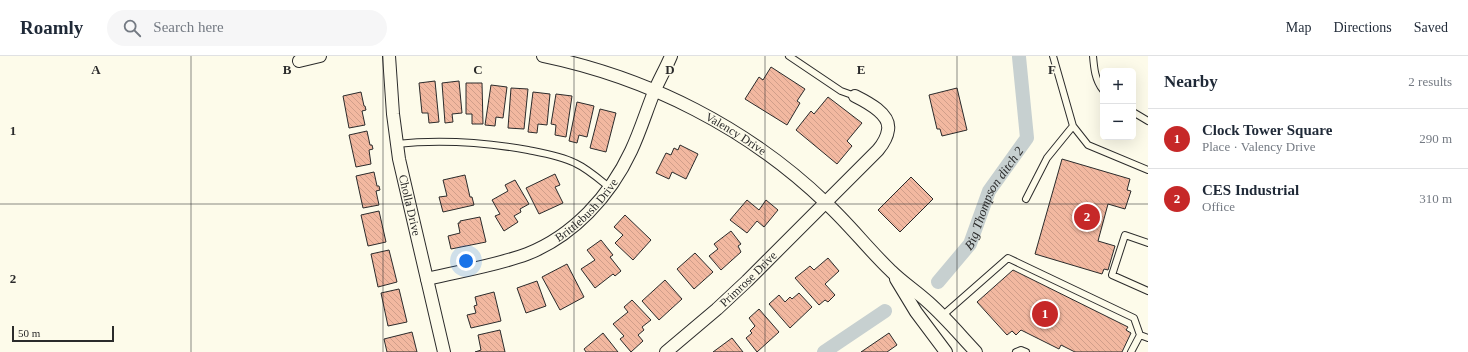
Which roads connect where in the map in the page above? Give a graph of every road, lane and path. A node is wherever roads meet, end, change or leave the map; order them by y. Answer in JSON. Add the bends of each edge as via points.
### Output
{"nodes":[{"id":1,"x":320,"y":56,"type":"edge"},
{"id":2,"x":389,"y":56,"type":"edge"},
{"id":3,"x":543,"y":56,"type":"edge"},
{"id":4,"x":671,"y":56,"type":"edge"},
{"id":5,"x":789,"y":56,"type":"edge"},
{"id":6,"x":1053,"y":56,"type":"edge"},
{"id":7,"x":1093,"y":56,"type":"edge"},
{"id":8,"x":299,"y":61,"type":"dead end"},
{"id":9,"x":1100,"y":86,"type":"edge"},
{"id":10,"x":655,"y":90,"type":"junction"},
{"id":11,"x":855,"y":96,"type":"joint"},
{"id":12,"x":1136,"y":114,"type":"edge"},
{"id":13,"x":1148,"y":121,"type":"edge"},
{"id":14,"x":1073,"y":126,"type":"junction"},
{"id":15,"x":396,"y":144,"type":"junction"},
{"id":16,"x":1148,"y":170,"type":"edge"},
{"id":17,"x":610,"y":188,"type":"junction"},
{"id":18,"x":1026,"y":199,"type":"dead end"},
{"id":19,"x":826,"y":203,"type":"junction"},
{"id":20,"x":1148,"y":243,"type":"edge"},
{"id":21,"x":891,"y":271,"type":"junction"},
{"id":22,"x":427,"y":278,"type":"junction"},
{"id":23,"x":1148,"y":291,"type":"edge"},
{"id":24,"x":942,"y":316,"type":"junction"},
{"id":25,"x":1140,"y":335,"type":"junction"},
{"id":26,"x":1148,"y":338,"type":"edge"},
{"id":27,"x":444,"y":352,"type":"edge"},
{"id":28,"x":666,"y":352,"type":"edge"},
{"id":29,"x":946,"y":352,"type":"edge"},
{"id":30,"x":976,"y":352,"type":"edge"},
{"id":31,"x":1016,"y":352,"type":"edge"},
{"id":32,"x":1026,"y":352,"type":"edge"},
{"id":33,"x":1131,"y":352,"type":"edge"}],
"edges":[{"from":1,"to":8,"type":"street"},
{"from":2,"to":15,"type":"street","name":"Cholla Drive"},
{"from":3,"to":10,"type":"street","name":"Valency Drive","via":[[605,72]]},
{"from":4,"to":10,"type":"street","name":"Brittlebush Drive"},
{"from":5,"to":11,"type":"lane","via":[[841,91]]},
{"from":6,"to":14,"type":"lane"},
{"from":7,"to":9,"type":"lane"},
{"from":10,"to":17,"type":"street","name":"Brittlebush Drive","via":[[631,152]]},
{"from":10,"to":19,"type":"street","name":"Valency Drive","via":[[694,108],[755,145],[779,162]]},
{"from":11,"to":19,"type":"street","name":"Primrose Drive","via":[[879,110],[889,128],[878,150]]},
{"from":12,"to":13,"type":"lane"},
{"from":14,"to":16,"type":"lane","via":[[1088,145]]},
{"from":14,"to":18,"type":"lane","via":[[1047,158]]},
{"from":15,"to":17,"type":"lane","via":[[455,141],[497,144],[543,153],[575,163]]},
{"from":15,"to":22,"type":"street","name":"Cholla Drive"},
{"from":17,"to":22,"type":"street","name":"Brittlebush Drive","via":[[581,220],[544,246],[512,259]]},
{"from":19,"to":21,"type":"street","name":"Valency Drive"},
{"from":19,"to":28,"type":"street","name":"Primrose Drive","via":[[732,295]]},
{"from":20,"to":23,"type":"lane","via":[[1125,235],[1112,275]]},
{"from":21,"to":24,"type":"street","name":"Valency Drive"},
{"from":21,"to":29,"type":"street","name":"Valency Drive","via":[[916,312]]},
{"from":22,"to":27,"type":"street","name":"Cholla Drive"},
{"from":24,"to":25,"type":"lane","via":[[1008,258],[1134,318]]},
{"from":24,"to":30,"type":"street","name":"Valency Drive"},
{"from":25,"to":26,"type":"lane"},
{"from":25,"to":33,"type":"lane"},
{"from":31,"to":32,"type":"lane"}]}
